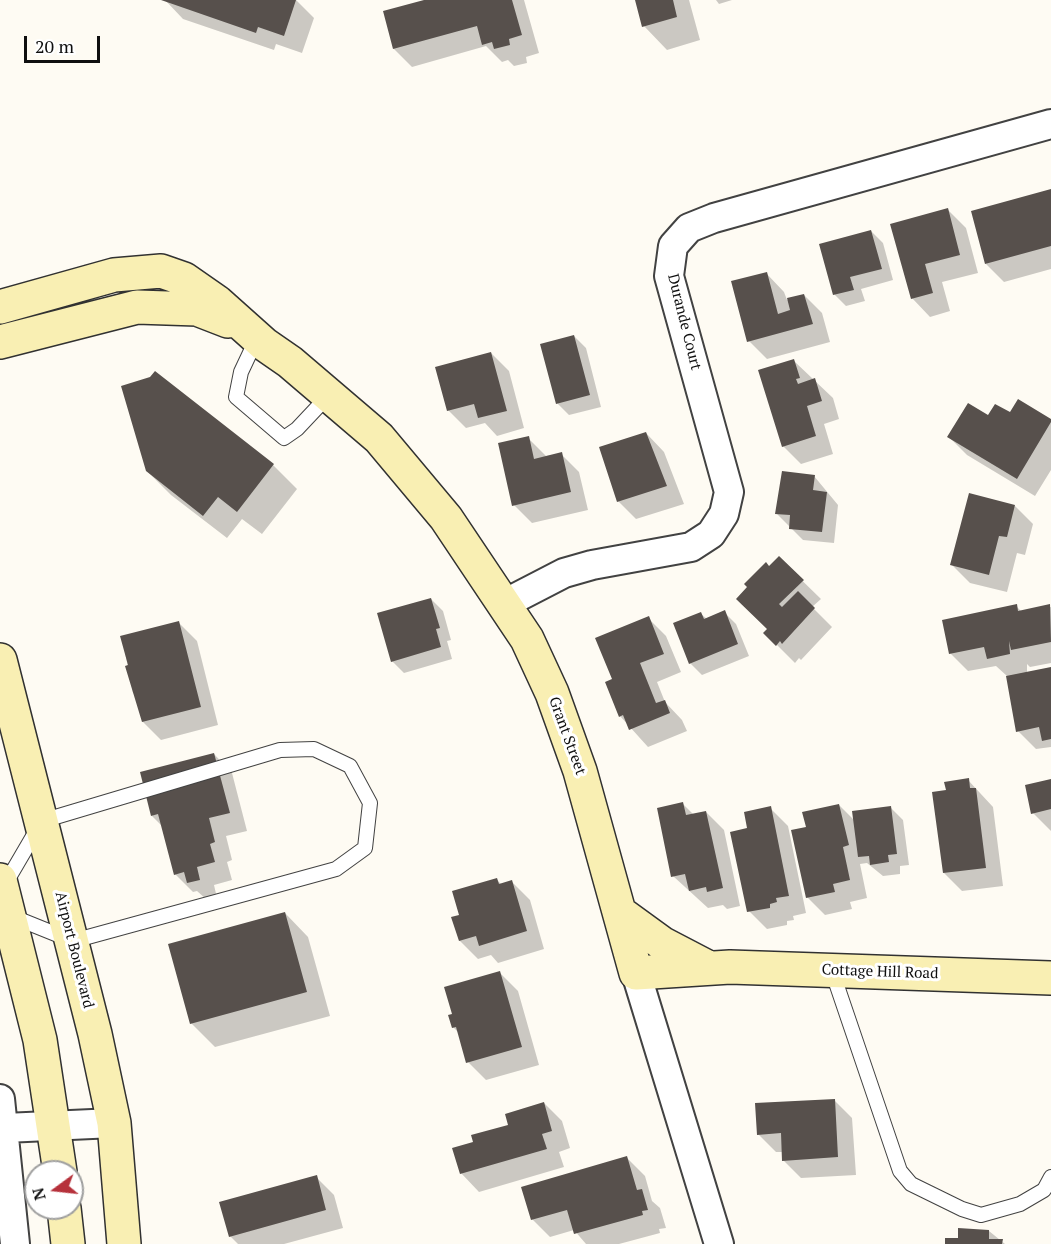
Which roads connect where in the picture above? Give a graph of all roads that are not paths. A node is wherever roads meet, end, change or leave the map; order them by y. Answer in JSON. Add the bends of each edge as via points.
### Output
{"nodes":[{"id":1,"x":1051,"y":124,"type":"edge"},
{"id":2,"x":0,"y":307,"type":"edge"},
{"id":3,"x":250,"y":332,"type":"junction"},
{"id":4,"x":0,"y":342,"type":"edge"},
{"id":5,"x":329,"y":395,"type":"junction"},
{"id":6,"x":504,"y":604,"type":"junction"},
{"id":7,"x":0,"y":660,"type":"edge"},
{"id":8,"x":42,"y":821,"type":"junction"},
{"id":9,"x":4,"y":895,"type":"edge"},
{"id":10,"x":619,"y":912,"type":"junction"},
{"id":11,"x":73,"y":941,"type":"junction"},
{"id":12,"x":709,"y":968,"type":"junction"},
{"id":13,"x":832,"y":970,"type":"junction"},
{"id":14,"x":636,"y":973,"type":"junction"},
{"id":15,"x":1051,"y":978,"type":"edge"},
{"id":16,"x":0,"y":1099,"type":"edge"},
{"id":17,"x":114,"y":1124,"type":"junction"},
{"id":18,"x":55,"y":1126,"type":"junction"},
{"id":19,"x":5,"y":1128,"type":"junction"},
{"id":20,"x":59,"y":1160,"type":"edge"},
{"id":21,"x":1051,"y":1177,"type":"edge"},
{"id":22,"x":65,"y":1220,"type":"edge"},
{"id":23,"x":15,"y":1244,"type":"edge"},
{"id":24,"x":68,"y":1244,"type":"edge"},
{"id":25,"x":124,"y":1244,"type":"edge"},
{"id":26,"x":719,"y":1244,"type":"edge"}],
"edges":[{"from":1,"to":6,"type":"street","name":"Durande Court","via":[[689,228],[673,246],[669,276],[729,492],[724,514],[711,534],[691,547],[564,573]]},
{"from":2,"to":3,"type":"street","via":[[114,275],[161,270],[184,279]]},
{"from":3,"to":4,"type":"street","via":[[197,309],[137,307]]},
{"from":3,"to":5,"type":"street","name":"Grant Street"},
{"from":3,"to":5,"type":"lane","via":[[236,397],[284,438]]},
{"from":5,"to":6,"type":"street","name":"Grant Street","via":[[387,447],[446,518]]},
{"from":6,"to":10,"type":"street","name":"Grant Street","via":[[527,639],[552,693],[580,771]]},
{"from":7,"to":8,"type":"street","name":"Airport Boulevard"},
{"from":8,"to":9,"type":"lane"},
{"from":8,"to":11,"type":"street","name":"Airport Boulevard"},
{"from":8,"to":11,"type":"lane","via":[[280,750],[314,749],[350,766],[370,803],[364,848],[336,869]]},
{"from":9,"to":11,"type":"lane"},
{"from":9,"to":18,"type":"street","via":[[40,1040]]},
{"from":10,"to":12,"type":"street","name":"Cottage Hill Road","via":[[663,944]]},
{"from":10,"to":14,"type":"street","name":"Grant Street"},
{"from":11,"to":17,"type":"street","name":"Airport Boulevard"},
{"from":12,"to":13,"type":"street","name":"Cottage Hill Road"},
{"from":12,"to":14,"type":"street","name":"Cottage Hill Road"},
{"from":13,"to":15,"type":"street","name":"Cottage Hill Road"},
{"from":13,"to":21,"type":"lane","via":[[900,1171],[911,1184],[981,1215],[1020,1204],[1044,1190]]},
{"from":14,"to":26,"type":"street","name":"Grant Street"},
{"from":16,"to":19,"type":"street"},
{"from":17,"to":18,"type":"street"},
{"from":17,"to":25,"type":"street","name":"Airport Boulevard"},
{"from":18,"to":19,"type":"street"},
{"from":18,"to":20,"type":"street"},
{"from":19,"to":23,"type":"street"},
{"from":22,"to":24,"type":"street"}]}
